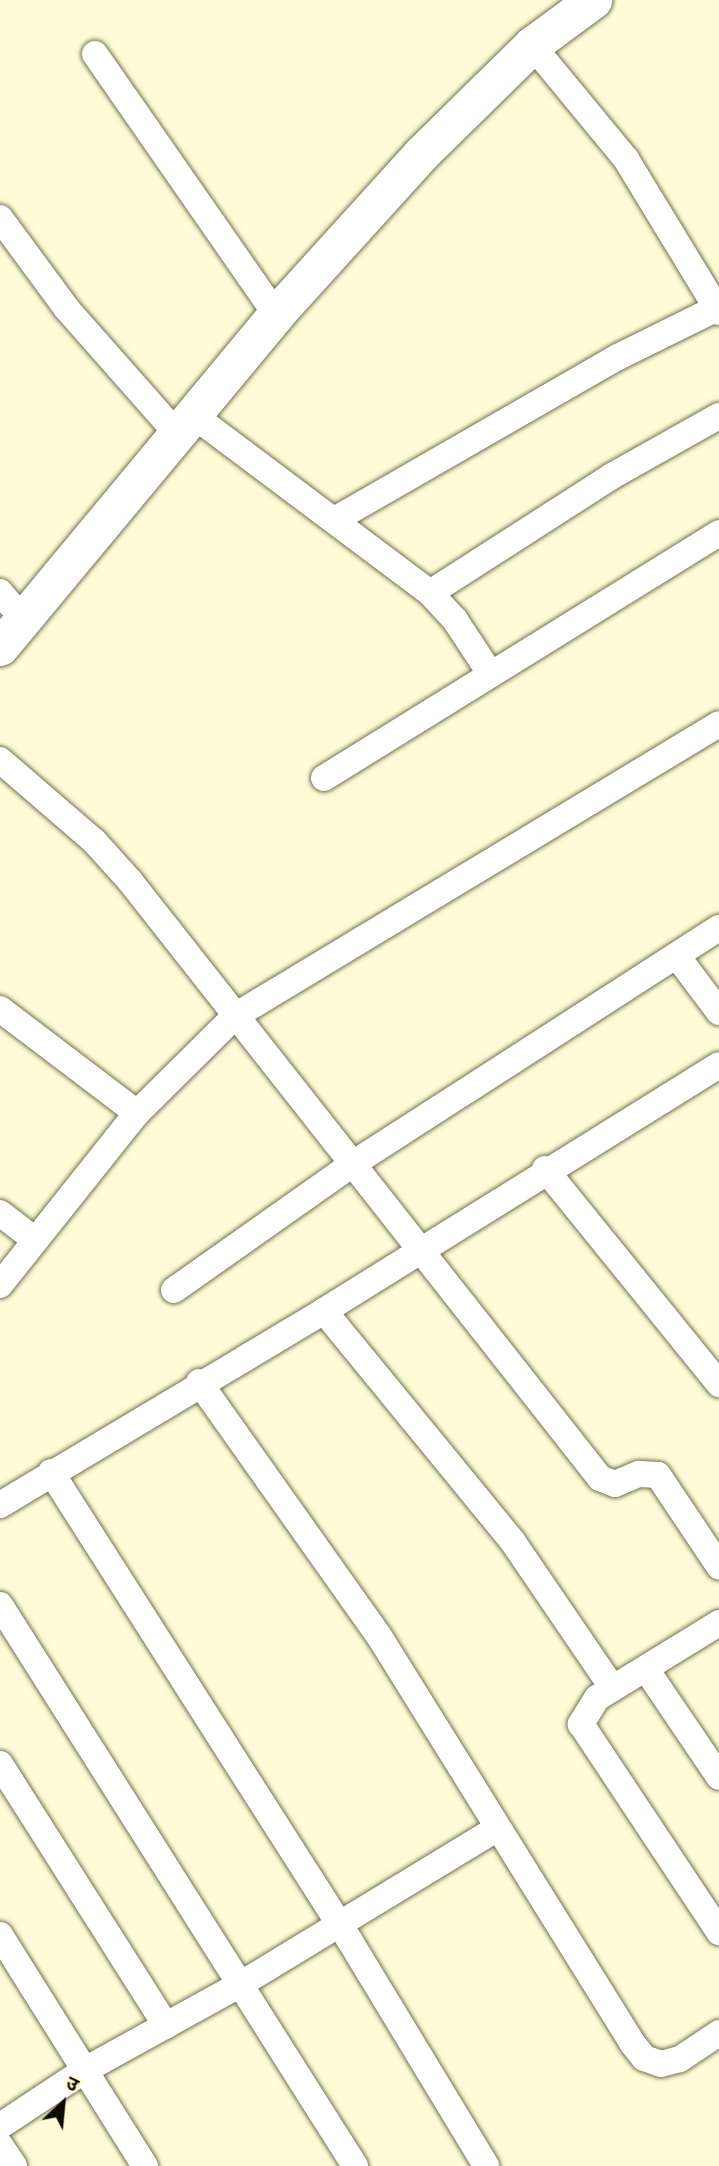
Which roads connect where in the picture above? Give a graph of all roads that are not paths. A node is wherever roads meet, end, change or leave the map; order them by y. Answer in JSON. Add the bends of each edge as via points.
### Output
{"nodes":[{"id":1,"x":593,"y":0,"type":"edge"},
{"id":2,"x":532,"y":45,"type":"junction"},
{"id":3,"x":95,"y":54,"type":"dead end"},
{"id":4,"x":0,"y":218,"type":"edge"},
{"id":5,"x":718,"y":310,"type":"edge"},
{"id":6,"x":276,"y":314,"type":"junction"},
{"id":7,"x":719,"y":416,"type":"edge"},
{"id":8,"x":185,"y":425,"type":"junction"},
{"id":9,"x":336,"y":519,"type":"junction"},
{"id":10,"x":719,"y":533,"type":"edge"},
{"id":11,"x":430,"y":593,"type":"junction"},
{"id":12,"x":8,"y":619,"type":"edge"},
{"id":13,"x":490,"y":673,"type":"junction"},
{"id":14,"x":719,"y":724,"type":"edge"},
{"id":15,"x":0,"y":760,"type":"edge"},
{"id":16,"x":324,"y":778,"type":"dead end"},
{"id":17,"x":719,"y":928,"type":"edge"},
{"id":18,"x":677,"y":956,"type":"junction"},
{"id":19,"x":0,"y":1009,"type":"edge"},
{"id":20,"x":719,"y":1012,"type":"edge"},
{"id":21,"x":235,"y":1016,"type":"junction"},
{"id":22,"x":719,"y":1065,"type":"edge"},
{"id":23,"x":136,"y":1113,"type":"junction"},
{"id":24,"x":351,"y":1165,"type":"junction"},
{"id":25,"x":545,"y":1169,"type":"junction"},
{"id":26,"x":0,"y":1213,"type":"edge"},
{"id":27,"x":35,"y":1240,"type":"junction"},
{"id":28,"x":417,"y":1251,"type":"junction"},
{"id":29,"x":0,"y":1285,"type":"edge"},
{"id":30,"x":174,"y":1290,"type":"dead end"},
{"id":31,"x":324,"y":1311,"type":"junction"},
{"id":32,"x":199,"y":1382,"type":"junction"},
{"id":33,"x":719,"y":1384,"type":"edge"},
{"id":34,"x":51,"y":1472,"type":"junction"},
{"id":35,"x":0,"y":1504,"type":"edge"},
{"id":36,"x":719,"y":1566,"type":"edge"},
{"id":37,"x":0,"y":1605,"type":"edge"},
{"id":38,"x":719,"y":1623,"type":"edge"},
{"id":39,"x":646,"y":1669,"type":"junction"},
{"id":40,"x":612,"y":1687,"type":"junction"},
{"id":41,"x":0,"y":1764,"type":"edge"},
{"id":42,"x":719,"y":1777,"type":"edge"},
{"id":43,"x":496,"y":1829,"type":"junction"},
{"id":44,"x":339,"y":1924,"type":"junction"},
{"id":45,"x":719,"y":1932,"type":"edge"},
{"id":46,"x":0,"y":1935,"type":"edge"},
{"id":47,"x":239,"y":1986,"type":"junction"},
{"id":48,"x":166,"y":2026,"type":"junction"},
{"id":49,"x":719,"y":2033,"type":"edge"},
{"id":50,"x":85,"y":2070,"type":"junction"},
{"id":51,"x":0,"y":2126,"type":"edge"},
{"id":52,"x":0,"y":2145,"type":"edge"},
{"id":53,"x":14,"y":2166,"type":"edge"},
{"id":54,"x":145,"y":2166,"type":"edge"},
{"id":55,"x":355,"y":2166,"type":"edge"},
{"id":56,"x":486,"y":2166,"type":"edge"}],
"edges":[{"from":1,"to":2,"type":"street"},
{"from":2,"to":5,"type":"street","via":[[626,159]]},
{"from":2,"to":6,"type":"street","via":[[420,155]]},
{"from":3,"to":6,"type":"street"},
{"from":4,"to":8,"type":"street","via":[[53,293]]},
{"from":5,"to":9,"type":"street","via":[[618,357]]},
{"from":6,"to":8,"type":"street"},
{"from":7,"to":11,"type":"street","via":[[612,476]]},
{"from":8,"to":9,"type":"street"},
{"from":8,"to":12,"type":"street"},
{"from":9,"to":11,"type":"street"},
{"from":10,"to":13,"type":"street"},
{"from":11,"to":13,"type":"street","via":[[456,620]]},
{"from":13,"to":16,"type":"street"},
{"from":14,"to":21,"type":"street"},
{"from":15,"to":21,"type":"street","via":[[94,841]]},
{"from":17,"to":18,"type":"street"},
{"from":18,"to":20,"type":"street"},
{"from":18,"to":24,"type":"street"},
{"from":19,"to":23,"type":"street"},
{"from":21,"to":23,"type":"street"},
{"from":21,"to":24,"type":"street"},
{"from":22,"to":25,"type":"street"},
{"from":23,"to":27,"type":"street"},
{"from":24,"to":28,"type":"street"},
{"from":24,"to":30,"type":"street"},
{"from":25,"to":28,"type":"street"},
{"from":25,"to":33,"type":"street"},
{"from":26,"to":27,"type":"street"},
{"from":27,"to":29,"type":"street"},
{"from":28,"to":31,"type":"street"},
{"from":28,"to":36,"type":"street","via":[[600,1478],[615,1484],[639,1474],[658,1475]]},
{"from":31,"to":32,"type":"street"},
{"from":31,"to":40,"type":"street","via":[[513,1542]]},
{"from":32,"to":34,"type":"street"},
{"from":32,"to":43,"type":"street","via":[[379,1636]]},
{"from":34,"to":35,"type":"street"},
{"from":34,"to":44,"type":"street"},
{"from":37,"to":47,"type":"street"},
{"from":38,"to":39,"type":"street"},
{"from":39,"to":40,"type":"street"},
{"from":39,"to":42,"type":"street"},
{"from":40,"to":45,"type":"street","via":[[587,1708],[581,1724]]},
{"from":41,"to":48,"type":"street"},
{"from":43,"to":44,"type":"street"},
{"from":43,"to":49,"type":"street","via":[[644,2058],[662,2064],[680,2059]]},
{"from":44,"to":47,"type":"street"},
{"from":44,"to":56,"type":"street"},
{"from":46,"to":50,"type":"street"},
{"from":47,"to":48,"type":"street"},
{"from":47,"to":55,"type":"street"},
{"from":48,"to":50,"type":"street"},
{"from":50,"to":51,"type":"street"},
{"from":50,"to":54,"type":"street"},
{"from":52,"to":53,"type":"street"}]}
